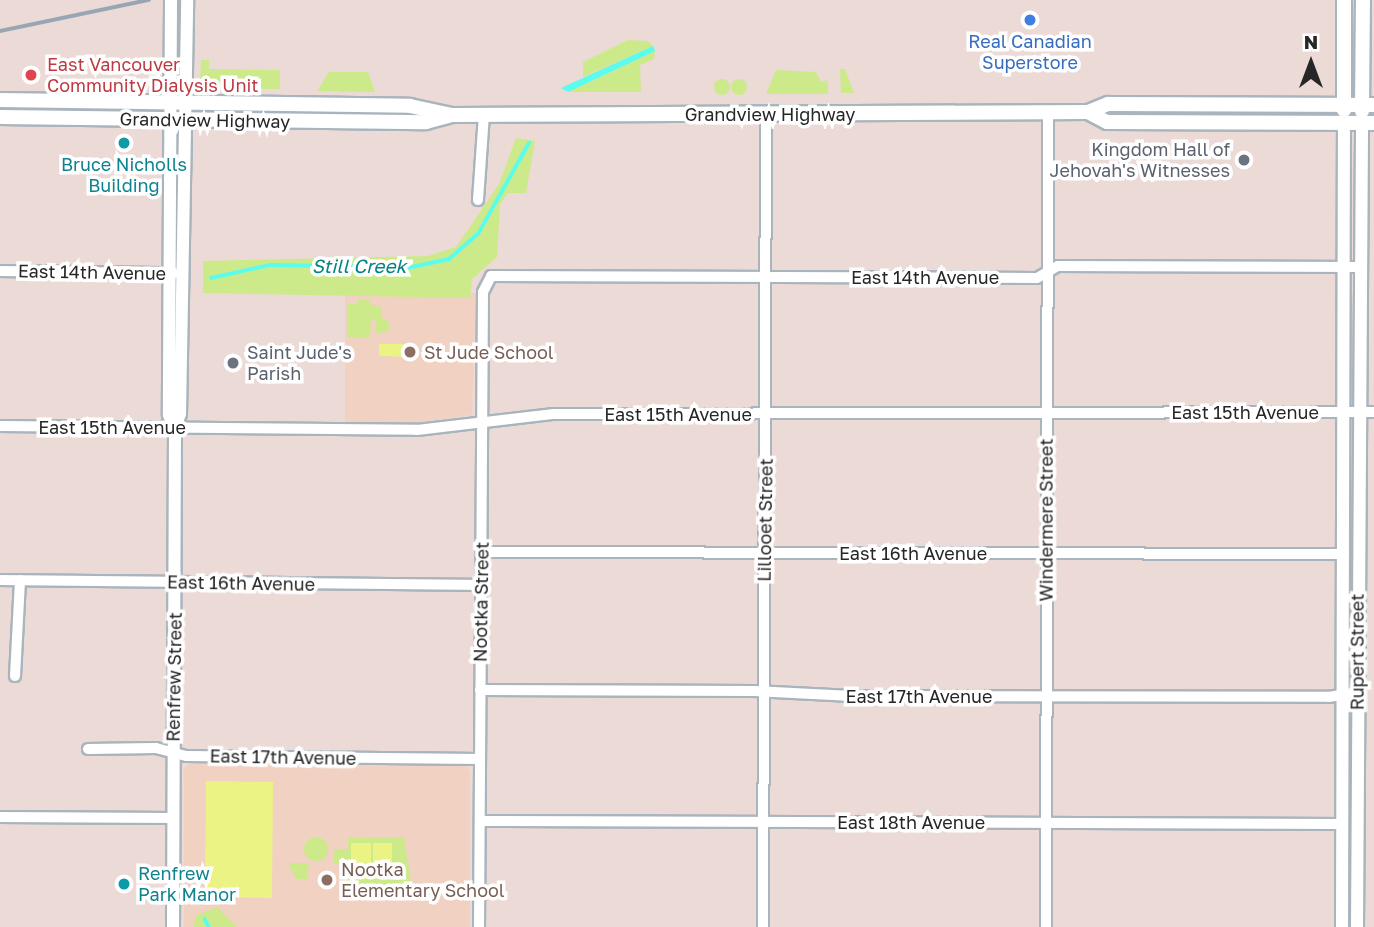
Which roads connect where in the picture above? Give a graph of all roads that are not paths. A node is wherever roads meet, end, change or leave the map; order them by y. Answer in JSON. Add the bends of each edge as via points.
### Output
{"nodes":[{"id":1,"x":171,"y":0,"type":"edge"},
{"id":2,"x":187,"y":0,"type":"edge"},
{"id":3,"x":1344,"y":0,"type":"edge"},
{"id":4,"x":1363,"y":0,"type":"edge"},
{"id":5,"x":0,"y":100,"type":"edge"},
{"id":6,"x":169,"y":103,"type":"junction"},
{"id":7,"x":187,"y":103,"type":"junction"},
{"id":8,"x":1344,"y":104,"type":"junction"},
{"id":9,"x":1368,"y":105,"type":"edge"},
{"id":10,"x":1088,"y":112,"type":"junction"},
{"id":11,"x":1048,"y":113,"type":"junction"},
{"id":12,"x":766,"y":114,"type":"junction"},
{"id":13,"x":452,"y":115,"type":"junction"},
{"id":14,"x":484,"y":115,"type":"junction"},
{"id":15,"x":0,"y":117,"type":"edge"},
{"id":16,"x":169,"y":119,"type":"junction"},
{"id":17,"x":188,"y":120,"type":"junction"},
{"id":18,"x":1344,"y":122,"type":"junction"},
{"id":19,"x":1368,"y":123,"type":"edge"},
{"id":20,"x":478,"y":200,"type":"dead end"},
{"id":21,"x":1344,"y":267,"type":"junction"},
{"id":22,"x":1361,"y":267,"type":"junction"},
{"id":23,"x":0,"y":271,"type":"edge"},
{"id":24,"x":1049,"y":271,"type":"junction"},
{"id":25,"x":170,"y":273,"type":"junction"},
{"id":26,"x":184,"y":273,"type":"junction"},
{"id":27,"x":765,"y":275,"type":"junction"},
{"id":28,"x":488,"y":279,"type":"joint"},
{"id":29,"x":1047,"y":411,"type":"junction"},
{"id":30,"x":1352,"y":412,"type":"junction"},
{"id":31,"x":1374,"y":412,"type":"edge"},
{"id":32,"x":766,"y":415,"type":"junction"},
{"id":33,"x":483,"y":421,"type":"junction"},
{"id":34,"x":0,"y":426,"type":"edge"},
{"id":35,"x":175,"y":427,"type":"junction"},
{"id":36,"x":481,"y":552,"type":"junction"},
{"id":37,"x":764,"y":553,"type":"junction"},
{"id":38,"x":1046,"y":553,"type":"junction"},
{"id":39,"x":1345,"y":554,"type":"junction"},
{"id":40,"x":0,"y":580,"type":"edge"},
{"id":41,"x":20,"y":580,"type":"junction"},
{"id":42,"x":174,"y":582,"type":"junction"},
{"id":43,"x":481,"y":585,"type":"junction"},
{"id":44,"x":15,"y":676,"type":"dead end"},
{"id":45,"x":480,"y":690,"type":"junction"},
{"id":46,"x":764,"y":692,"type":"junction"},
{"id":47,"x":1357,"y":692,"type":"junction"},
{"id":48,"x":1343,"y":695,"type":"junction"},
{"id":49,"x":1046,"y":696,"type":"junction"},
{"id":50,"x":88,"y":749,"type":"dead end"},
{"id":51,"x":173,"y":753,"type":"junction"},
{"id":52,"x":480,"y":759,"type":"junction"},
{"id":53,"x":0,"y":817,"type":"edge"},
{"id":54,"x":173,"y":818,"type":"junction"},
{"id":55,"x":480,"y":821,"type":"junction"},
{"id":56,"x":763,"y":822,"type":"junction"},
{"id":57,"x":1045,"y":822,"type":"junction"},
{"id":58,"x":1342,"y":824,"type":"junction"},
{"id":59,"x":173,"y":927,"type":"edge"},
{"id":60,"x":479,"y":927,"type":"edge"},
{"id":61,"x":763,"y":927,"type":"edge"},
{"id":62,"x":1046,"y":927,"type":"edge"},
{"id":63,"x":1342,"y":927,"type":"edge"},
{"id":64,"x":1357,"y":927,"type":"edge"}],
"edges":[{"from":1,"to":6,"type":"street","name":"Renfrew Street"},
{"from":2,"to":7,"type":"street","name":"Renfrew Street"},
{"from":3,"to":8,"type":"main road","name":"Rupert Street"},
{"from":4,"to":9,"type":"main road","name":"Rupert Street"},
{"from":5,"to":6,"type":"main road","name":"Grandview Highway"},
{"from":6,"to":7,"type":"main road","name":"Grandview Highway"},
{"from":6,"to":16,"type":"street","name":"Renfrew Street"},
{"from":7,"to":13,"type":"main road","name":"Grandview Highway","via":[[419,106]]},
{"from":7,"to":17,"type":"street","name":"Renfrew Street"},
{"from":8,"to":9,"type":"main road","name":"Grandview Highway"},
{"from":8,"to":10,"type":"main road","name":"Grandview Highway","via":[[1108,104]]},
{"from":8,"to":18,"type":"main road","name":"Rupert Street"},
{"from":9,"to":19,"type":"main road","name":"Rupert Street"},
{"from":10,"to":11,"type":"main road","name":"Grandview Highway"},
{"from":10,"to":18,"type":"main road","name":"Grandview Highway","via":[[1107,122]]},
{"from":11,"to":12,"type":"main road","name":"Grandview Highway"},
{"from":11,"to":24,"type":"street","name":"Windermere Street"},
{"from":12,"to":14,"type":"main road","name":"Grandview Highway"},
{"from":12,"to":27,"type":"street","name":"Lillooet Street"},
{"from":13,"to":14,"type":"main road","name":"Grandview Highway"},
{"from":13,"to":17,"type":"main road","name":"Grandview Highway","via":[[426,122]]},
{"from":14,"to":20,"type":"street"},
{"from":15,"to":16,"type":"main road","name":"Grandview Highway"},
{"from":16,"to":17,"type":"main road","name":"Grandview Highway"},
{"from":16,"to":25,"type":"street","name":"Renfrew Street"},
{"from":17,"to":26,"type":"street","name":"Renfrew Street"},
{"from":18,"to":19,"type":"main road","name":"Grandview Highway"},
{"from":18,"to":21,"type":"street","name":"Rupert Street"},
{"from":19,"to":22,"type":"street","name":"Rupert Street"},
{"from":21,"to":22,"type":"street","name":"East 14th Avenue"},
{"from":21,"to":24,"type":"street","name":"East 14th Avenue","via":[[1058,266]]},
{"from":21,"to":30,"type":"street","name":"Rupert Street"},
{"from":22,"to":30,"type":"street","name":"Rupert Street"},
{"from":23,"to":25,"type":"street","name":"East 14th Avenue"},
{"from":24,"to":27,"type":"street","name":"East 14th Avenue","via":[[1037,278]]},
{"from":24,"to":29,"type":"street","name":"Windermere Street"},
{"from":25,"to":26,"type":"street","name":"East 14th Avenue"},
{"from":25,"to":35,"type":"street","name":"Renfrew Street","via":[[169,415]]},
{"from":26,"to":35,"type":"street","name":"Renfrew Street","via":[[180,414]]},
{"from":27,"to":28,"type":"street","name":"East 14th Avenue","via":[[500,274]]},
{"from":27,"to":32,"type":"street","name":"Lillooet Street"},
{"from":28,"to":33,"type":"street","name":"Nootka Street","via":[[483,292]]},
{"from":29,"to":30,"type":"street","name":"East 15th Avenue"},
{"from":29,"to":32,"type":"street","name":"East 15th Avenue"},
{"from":29,"to":38,"type":"street","name":"Windermere Street"},
{"from":30,"to":31,"type":"street","name":"East 15th Avenue"},
{"from":30,"to":39,"type":"street","name":"Rupert Street"},
{"from":30,"to":47,"type":"street","name":"Rupert Street"},
{"from":32,"to":33,"type":"street","name":"East 15th Avenue","via":[[554,414]]},
{"from":32,"to":37,"type":"street","name":"Lillooet Street"},
{"from":33,"to":35,"type":"street","name":"East 15th Avenue","via":[[417,430]]},
{"from":33,"to":36,"type":"street","name":"Nootka Street"},
{"from":34,"to":35,"type":"street","name":"East 15th Avenue"},
{"from":35,"to":42,"type":"street","name":"Renfrew Street"},
{"from":36,"to":37,"type":"street","name":"East 16th Avenue"},
{"from":36,"to":43,"type":"street","name":"Nootka Street"},
{"from":37,"to":38,"type":"street","name":"East 16th Avenue"},
{"from":37,"to":46,"type":"street","name":"Lillooet Street"},
{"from":38,"to":39,"type":"street","name":"East 16th Avenue"},
{"from":38,"to":49,"type":"street","name":"Windermere Street"},
{"from":39,"to":48,"type":"street","name":"Rupert Street"},
{"from":40,"to":41,"type":"street","name":"East 16th Avenue"},
{"from":41,"to":42,"type":"street","name":"East 16th Avenue"},
{"from":41,"to":44,"type":"street"},
{"from":42,"to":43,"type":"street","name":"East 16th Avenue"},
{"from":42,"to":51,"type":"street","name":"Renfrew Street"},
{"from":43,"to":45,"type":"street","name":"Nootka Street"},
{"from":45,"to":46,"type":"street","name":"East 17th Avenue"},
{"from":45,"to":52,"type":"street","name":"Nootka Street"},
{"from":46,"to":49,"type":"street","name":"East 17th Avenue"},
{"from":46,"to":56,"type":"street","name":"Lillooet Street"},
{"from":47,"to":48,"type":"street","name":"East 17th Avenue"},
{"from":47,"to":64,"type":"street","name":"Rupert Street"},
{"from":48,"to":49,"type":"street","name":"East 17th Avenue"},
{"from":48,"to":58,"type":"street","name":"Rupert Street"},
{"from":49,"to":57,"type":"street","name":"Windermere Street"},
{"from":50,"to":51,"type":"street","name":"East 17th Avenue","via":[[153,747]]},
{"from":51,"to":52,"type":"street","name":"East 17th Avenue"},
{"from":51,"to":54,"type":"street","name":"Renfrew Street"},
{"from":52,"to":55,"type":"street","name":"Nootka Street"},
{"from":53,"to":54,"type":"street"},
{"from":54,"to":59,"type":"street","name":"Renfrew Street"},
{"from":55,"to":56,"type":"street","name":"East 18th Avenue"},
{"from":55,"to":60,"type":"street","name":"Nootka Street"},
{"from":56,"to":57,"type":"street","name":"East 18th Avenue"},
{"from":56,"to":61,"type":"street","name":"Lillooet Street"},
{"from":57,"to":58,"type":"street","name":"East 18th Avenue"},
{"from":57,"to":62,"type":"street","name":"Windermere Street"},
{"from":58,"to":63,"type":"street","name":"Rupert Street"}]}
